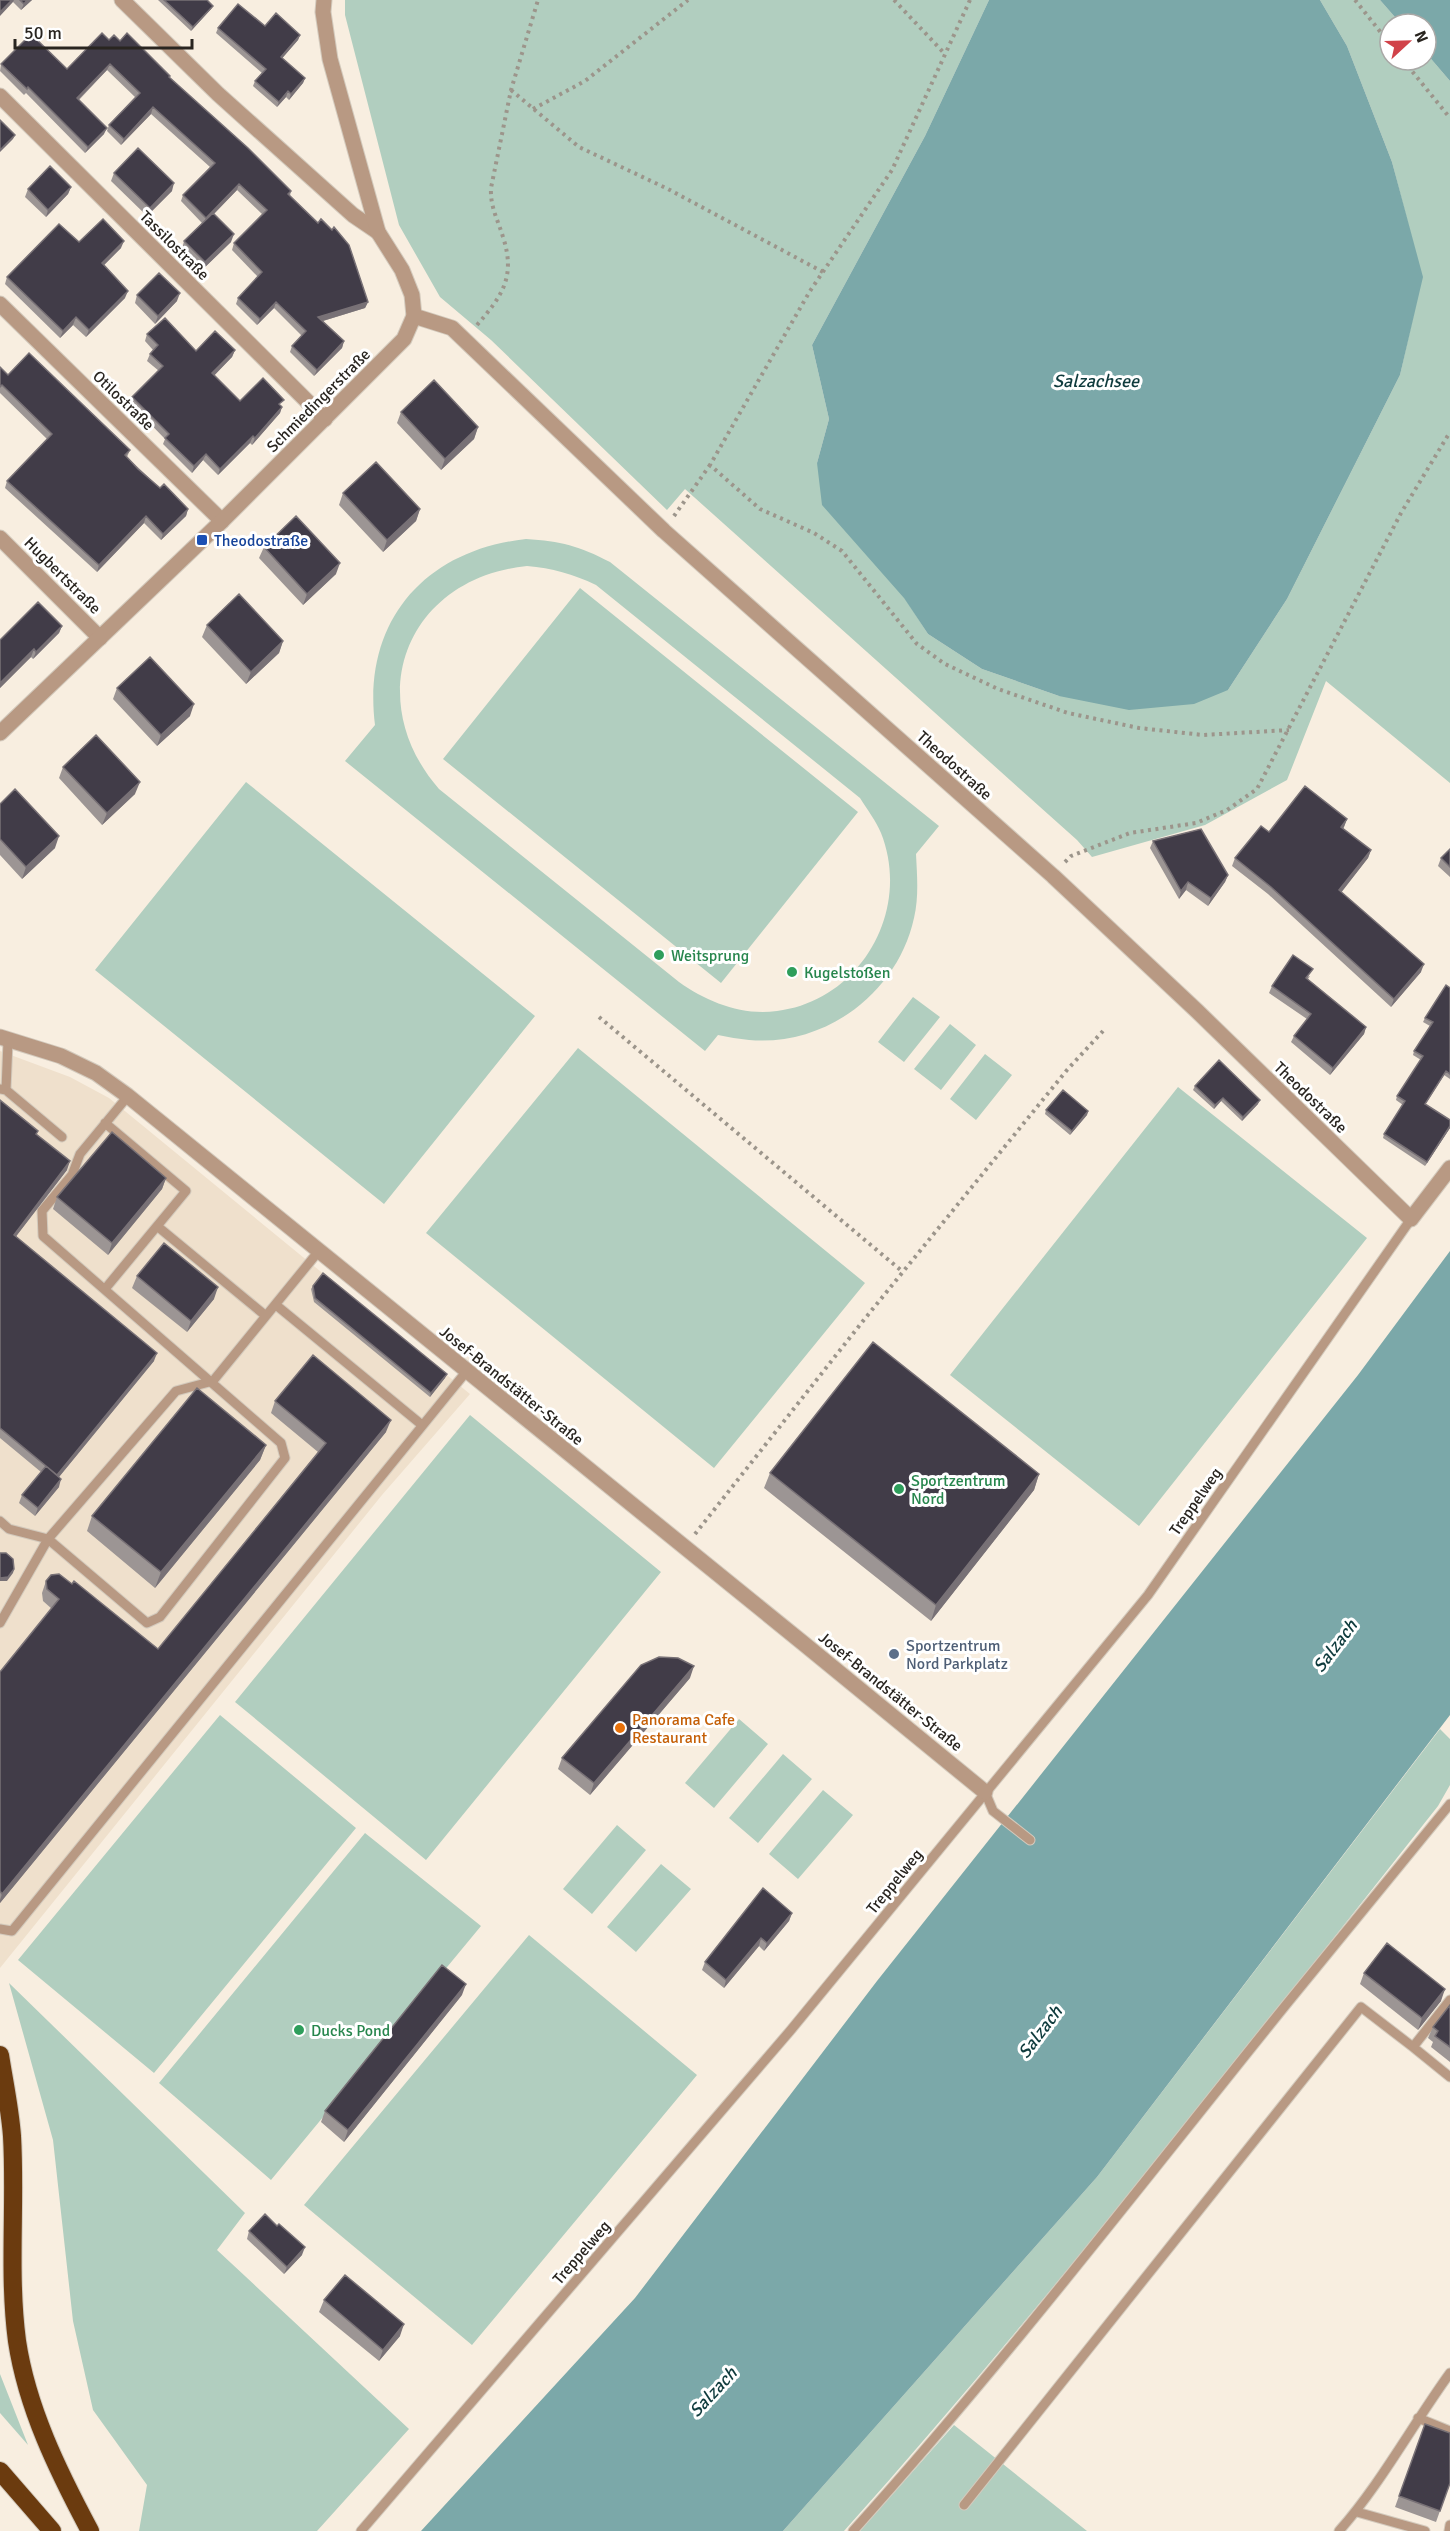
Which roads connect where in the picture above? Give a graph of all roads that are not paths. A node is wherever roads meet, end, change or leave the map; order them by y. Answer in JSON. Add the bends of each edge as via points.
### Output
{"nodes":[{"id":1,"x":122,"y":0,"type":"edge"},
{"id":2,"x":324,"y":0,"type":"edge"},
{"id":3,"x":0,"y":96,"type":"edge"},
{"id":4,"x":378,"y":232,"type":"junction"},
{"id":5,"x":0,"y":304,"type":"edge"},
{"id":6,"x":414,"y":316,"type":"junction"},
{"id":7,"x":325,"y":420,"type":"junction"},
{"id":8,"x":222,"y":521,"type":"junction"},
{"id":9,"x":0,"y":538,"type":"edge"},
{"id":10,"x":100,"y":638,"type":"junction"},
{"id":11,"x":0,"y":733,"type":"edge"},
{"id":12,"x":4,"y":1039,"type":"edge"},
{"id":13,"x":3,"y":1089,"type":"edge"},
{"id":14,"x":128,"y":1096,"type":"junction"},
{"id":15,"x":105,"y":1123,"type":"junction"},
{"id":16,"x":62,"y":1137,"type":"dead end"},
{"id":17,"x":1450,"y":1168,"type":"edge"},
{"id":18,"x":1411,"y":1219,"type":"junction"},
{"id":19,"x":157,"y":1226,"type":"junction"},
{"id":20,"x":318,"y":1252,"type":"junction"},
{"id":21,"x":105,"y":1289,"type":"junction"},
{"id":22,"x":276,"y":1305,"type":"junction"},
{"id":23,"x":266,"y":1316,"type":"junction"},
{"id":24,"x":466,"y":1372,"type":"junction"},
{"id":25,"x":213,"y":1382,"type":"junction"},
{"id":26,"x":422,"y":1425,"type":"junction"},
{"id":27,"x":0,"y":1521,"type":"edge"},
{"id":28,"x":48,"y":1539,"type":"junction"},
{"id":29,"x":0,"y":1623,"type":"edge"},
{"id":30,"x":985,"y":1792,"type":"junction"},
{"id":31,"x":1450,"y":1804,"type":"edge"},
{"id":32,"x":1030,"y":1840,"type":"dead end"},
{"id":33,"x":0,"y":1929,"type":"edge"},
{"id":34,"x":1450,"y":2000,"type":"edge"},
{"id":35,"x":1413,"y":2047,"type":"junction"},
{"id":36,"x":0,"y":2055,"type":"edge"},
{"id":37,"x":1450,"y":2077,"type":"edge"},
{"id":38,"x":1450,"y":2373,"type":"edge"},
{"id":39,"x":1418,"y":2418,"type":"junction"},
{"id":40,"x":1450,"y":2431,"type":"edge"},
{"id":41,"x":0,"y":2471,"type":"edge"},
{"id":42,"x":964,"y":2505,"type":"dead end"},
{"id":43,"x":1357,"y":2512,"type":"junction"},
{"id":44,"x":1450,"y":2525,"type":"edge"},
{"id":45,"x":52,"y":2531,"type":"edge"},
{"id":46,"x":90,"y":2531,"type":"edge"},
{"id":47,"x":361,"y":2531,"type":"edge"},
{"id":48,"x":852,"y":2531,"type":"edge"},
{"id":49,"x":1340,"y":2531,"type":"edge"},
{"id":50,"x":1425,"y":2531,"type":"edge"},
{"id":51,"x":1449,"y":2531,"type":"edge"}],
"edges":[{"from":1,"to":4,"type":"street","via":[[218,94],[352,215]]},
{"from":2,"to":4,"type":"street","via":[[330,59]]},
{"from":3,"to":7,"type":"street","name":"Tassilostraße"},
{"from":4,"to":6,"type":"street","via":[[402,270],[412,295]]},
{"from":5,"to":8,"type":"street","name":"Otilostraße"},
{"from":6,"to":7,"type":"street","name":"Schmiedingerstraße","via":[[404,339]]},
{"from":6,"to":18,"type":"street","name":"Theodostraße","via":[[452,328],[664,531],[1053,876]]},
{"from":7,"to":8,"type":"street","name":"Schmiedingerstraße"},
{"from":8,"to":10,"type":"street","name":"Schmiedingerstraße"},
{"from":9,"to":10,"type":"street","name":"Hugbertstraße"},
{"from":10,"to":11,"type":"street","name":"Schmiedingerstraße"},
{"from":12,"to":13,"type":"lane"},
{"from":12,"to":14,"type":"street","name":"Josef-Brandstätter-Straße","via":[[61,1056],[96,1073]]},
{"from":13,"to":16,"type":"lane"},
{"from":14,"to":15,"type":"lane"},
{"from":14,"to":20,"type":"street","name":"Josef-Brandstätter-Straße"},
{"from":15,"to":19,"type":"lane","via":[[186,1191]]},
{"from":15,"to":21,"type":"lane","via":[[80,1154],[72,1175],[42,1211],[43,1236]]},
{"from":17,"to":18,"type":"street"},
{"from":18,"to":30,"type":"lane","name":"Treppelweg","via":[[1148,1595]]},
{"from":19,"to":21,"type":"lane"},
{"from":19,"to":23,"type":"lane"},
{"from":20,"to":22,"type":"lane"},
{"from":20,"to":24,"type":"street","name":"Josef-Brandstätter-Straße"},
{"from":21,"to":25,"type":"lane"},
{"from":22,"to":23,"type":"lane"},
{"from":22,"to":26,"type":"lane"},
{"from":23,"to":25,"type":"lane"},
{"from":24,"to":26,"type":"lane"},
{"from":24,"to":30,"type":"street","name":"Josef-Brandstätter-Straße","via":[[686,1546]]},
{"from":25,"to":28,"type":"lane","via":[[176,1391]]},
{"from":25,"to":28,"type":"lane","via":[[281,1443],[285,1458],[160,1617],[147,1623]]},
{"from":26,"to":33,"type":"lane","via":[[12,1931]]},
{"from":27,"to":28,"type":"lane","via":[[9,1529]]},
{"from":28,"to":29,"type":"lane"},
{"from":30,"to":32,"type":"lane","via":[[993,1811]]},
{"from":30,"to":47,"type":"lane","name":"Treppelweg","via":[[790,2031]]},
{"from":31,"to":48,"type":"lane","via":[[1120,2215]]},
{"from":34,"to":35,"type":"lane"},
{"from":35,"to":37,"type":"lane"},
{"from":35,"to":42,"type":"lane","via":[[1361,2007]]},
{"from":36,"to":46,"type":"highway","via":[[12,2134],[17,2340],[25,2381],[48,2446]]},
{"from":38,"to":39,"type":"lane"},
{"from":39,"to":40,"type":"lane"},
{"from":39,"to":43,"type":"lane"},
{"from":41,"to":45,"type":"highway"},
{"from":43,"to":49,"type":"lane"},
{"from":43,"to":50,"type":"lane"},
{"from":44,"to":51,"type":"lane"}]}
